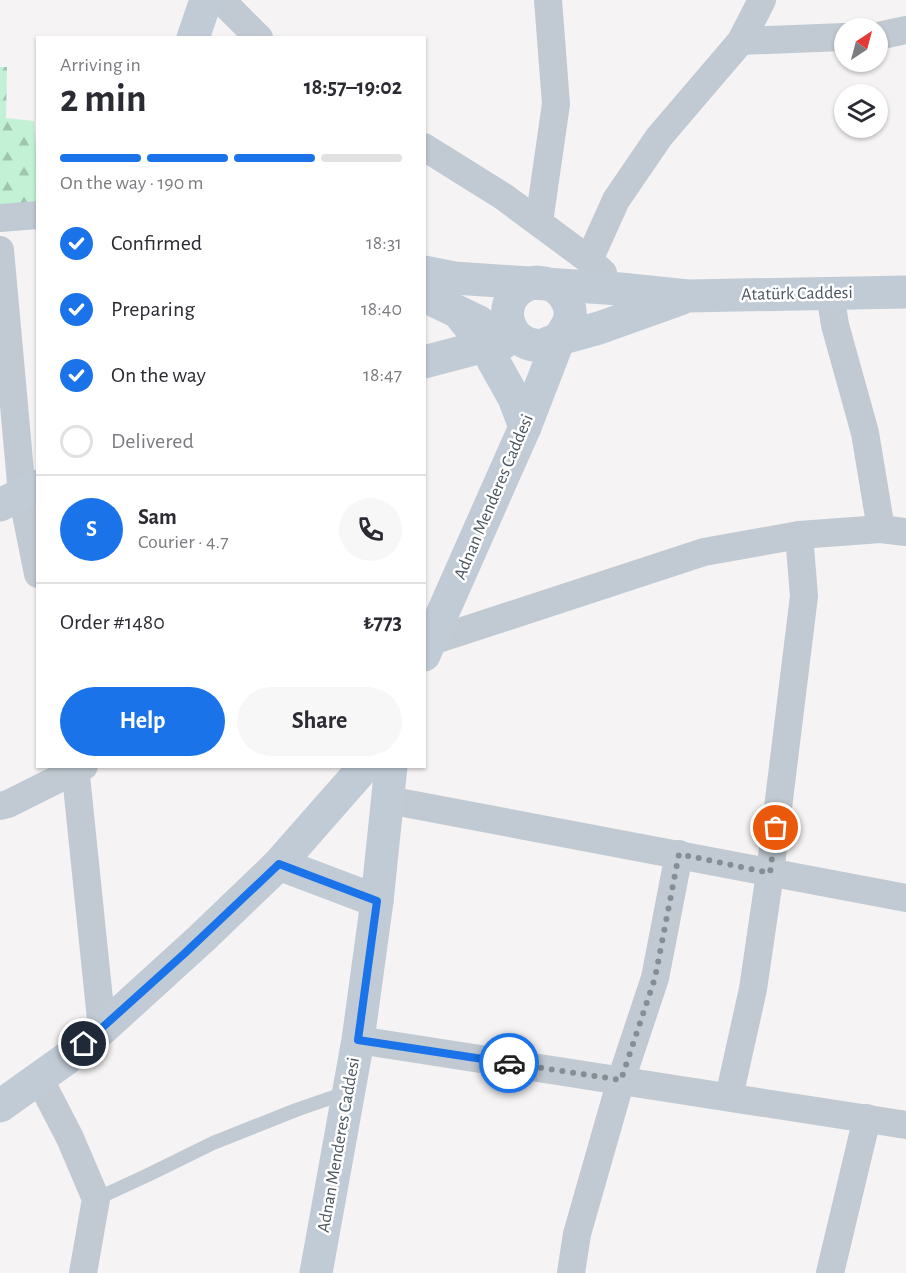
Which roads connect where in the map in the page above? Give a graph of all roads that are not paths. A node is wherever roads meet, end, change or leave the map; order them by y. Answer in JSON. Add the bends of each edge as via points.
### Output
{"nodes":[{"id":1,"x":206,"y":0,"type":"edge"},
{"id":2,"x":221,"y":0,"type":"edge"},
{"id":3,"x":548,"y":0,"type":"edge"},
{"id":4,"x":762,"y":0,"type":"edge"},
{"id":5,"x":906,"y":30,"type":"edge"},
{"id":6,"x":888,"y":34,"type":"edge"},
{"id":7,"x":194,"y":36,"type":"edge"},
{"id":8,"x":257,"y":36,"type":"edge"},
{"id":9,"x":834,"y":38,"type":"edge"},
{"id":10,"x":741,"y":42,"type":"junction"},
{"id":11,"x":426,"y":148,"type":"edge"},
{"id":12,"x":36,"y":215,"type":"edge"},
{"id":13,"x":0,"y":218,"type":"edge"},
{"id":14,"x":538,"y":222,"type":"junction"},
{"id":15,"x":0,"y":250,"type":"edge"},
{"id":16,"x":589,"y":260,"type":"junction"},
{"id":17,"x":426,"y":272,"type":"edge"},
{"id":18,"x":536,"y":282,"type":"junction"},
{"id":19,"x":620,"y":289,"type":"junction"},
{"id":20,"x":906,"y":292,"type":"edge"},
{"id":21,"x":830,"y":293,"type":"junction"},
{"id":22,"x":426,"y":295,"type":"edge"},
{"id":23,"x":688,"y":296,"type":"junction"},
{"id":24,"x":458,"y":312,"type":"junction"},
{"id":25,"x":560,"y":339,"type":"junction"},
{"id":26,"x":522,"y":340,"type":"junction"},
{"id":27,"x":485,"y":346,"type":"junction"},
{"id":28,"x":426,"y":361,"type":"edge"},
{"id":29,"x":525,"y":427,"type":"junction"},
{"id":30,"x":20,"y":495,"type":"edge"},
{"id":31,"x":893,"y":530,"type":"edge"},
{"id":32,"x":799,"y":535,"type":"junction"},
{"id":33,"x":36,"y":564,"type":"edge"},
{"id":34,"x":429,"y":637,"type":"edge"},
{"id":35,"x":78,"y":768,"type":"edge"},
{"id":36,"x":362,"y":768,"type":"edge"},
{"id":37,"x":391,"y":768,"type":"edge"},
{"id":38,"x":388,"y":800,"type":"junction"},
{"id":39,"x":0,"y":806,"type":"edge"},
{"id":40,"x":679,"y":854,"type":"junction"},
{"id":41,"x":279,"y":864,"type":"junction"},
{"id":42,"x":770,"y":873,"type":"junction"},
{"id":43,"x":906,"y":898,"type":"edge"},
{"id":44,"x":377,"y":901,"type":"junction"},
{"id":45,"x":102,"y":1029,"type":"junction"},
{"id":46,"x":358,"y":1040,"type":"junction"},
{"id":47,"x":39,"y":1078,"type":"junction"},
{"id":48,"x":621,"y":1080,"type":"junction"},
{"id":49,"x":349,"y":1092,"type":"junction"},
{"id":50,"x":729,"y":1097,"type":"junction"},
{"id":51,"x":0,"y":1106,"type":"edge"},
{"id":52,"x":867,"y":1118,"type":"junction"},
{"id":53,"x":906,"y":1125,"type":"edge"},
{"id":54,"x":96,"y":1199,"type":"junction"},
{"id":55,"x":83,"y":1273,"type":"edge"},
{"id":56,"x":316,"y":1273,"type":"edge"},
{"id":57,"x":571,"y":1273,"type":"edge"},
{"id":58,"x":830,"y":1273,"type":"edge"}],
"edges":[{"from":1,"to":7,"type":"street"},
{"from":2,"to":8,"type":"street"},
{"from":3,"to":14,"type":"street","via":[[556,104]]},
{"from":4,"to":10,"type":"street"},
{"from":5,"to":6,"type":"street"},
{"from":9,"to":10,"type":"street"},
{"from":10,"to":16,"type":"street","via":[[659,138],[616,200]]},
{"from":11,"to":14,"type":"street"},
{"from":12,"to":13,"type":"street"},
{"from":14,"to":16,"type":"street"},
{"from":15,"to":30,"type":"street"},
{"from":16,"to":19,"type":"street"},
{"from":17,"to":18,"type":"street","via":[[454,278]]},
{"from":18,"to":19,"type":"street"},
{"from":18,"to":25,"type":"street","via":[[555,287],[568,301],[569,321]]},
{"from":18,"to":26,"type":"street","via":[[518,290],[508,306],[510,325]]},
{"from":19,"to":23,"type":"street"},
{"from":20,"to":21,"type":"street","name":"Atatürk Caddesi"},
{"from":21,"to":23,"type":"street","name":"Atatürk Caddesi"},
{"from":21,"to":31,"type":"street","via":[[835,325]]},
{"from":22,"to":24,"type":"street"},
{"from":23,"to":25,"type":"street"},
{"from":24,"to":26,"type":"street"},
{"from":24,"to":27,"type":"street"},
{"from":25,"to":26,"type":"street","via":[[541,345]]},
{"from":25,"to":29,"type":"street","name":"Adnan Menderes Caddesi"},
{"from":26,"to":27,"type":"street"},
{"from":27,"to":28,"type":"street"},
{"from":27,"to":29,"type":"street"},
{"from":29,"to":34,"type":"street","name":"Adnan Menderes Caddesi"},
{"from":30,"to":33,"type":"street"},
{"from":31,"to":32,"type":"street"},
{"from":32,"to":34,"type":"street","via":[[704,552]]},
{"from":32,"to":42,"type":"street","via":[[804,596]]},
{"from":35,"to":39,"type":"street"},
{"from":35,"to":45,"type":"street"},
{"from":36,"to":41,"type":"street"},
{"from":37,"to":38,"type":"street","name":"Adnan Menderes Caddesi"},
{"from":38,"to":40,"type":"street"},
{"from":38,"to":44,"type":"street","name":"Adnan Menderes Caddesi"},
{"from":40,"to":42,"type":"street"},
{"from":40,"to":48,"type":"street","via":[[655,978]]},
{"from":41,"to":44,"type":"street"},
{"from":41,"to":45,"type":"street"},
{"from":42,"to":43,"type":"street"},
{"from":42,"to":50,"type":"street","via":[[753,989]]},
{"from":44,"to":46,"type":"street","name":"Adnan Menderes Caddesi"},
{"from":45,"to":47,"type":"street"},
{"from":46,"to":48,"type":"street"},
{"from":46,"to":49,"type":"street","name":"Adnan Menderes Caddesi"},
{"from":47,"to":51,"type":"street"},
{"from":47,"to":54,"type":"street"},
{"from":48,"to":50,"type":"street"},
{"from":48,"to":57,"type":"street","via":[[577,1234]]},
{"from":49,"to":54,"type":"lane","via":[[213,1143]]},
{"from":49,"to":56,"type":"street","name":"Adnan Menderes Caddesi"},
{"from":50,"to":52,"type":"street"},
{"from":52,"to":53,"type":"street"},
{"from":52,"to":58,"type":"street"},
{"from":54,"to":55,"type":"street"}]}
